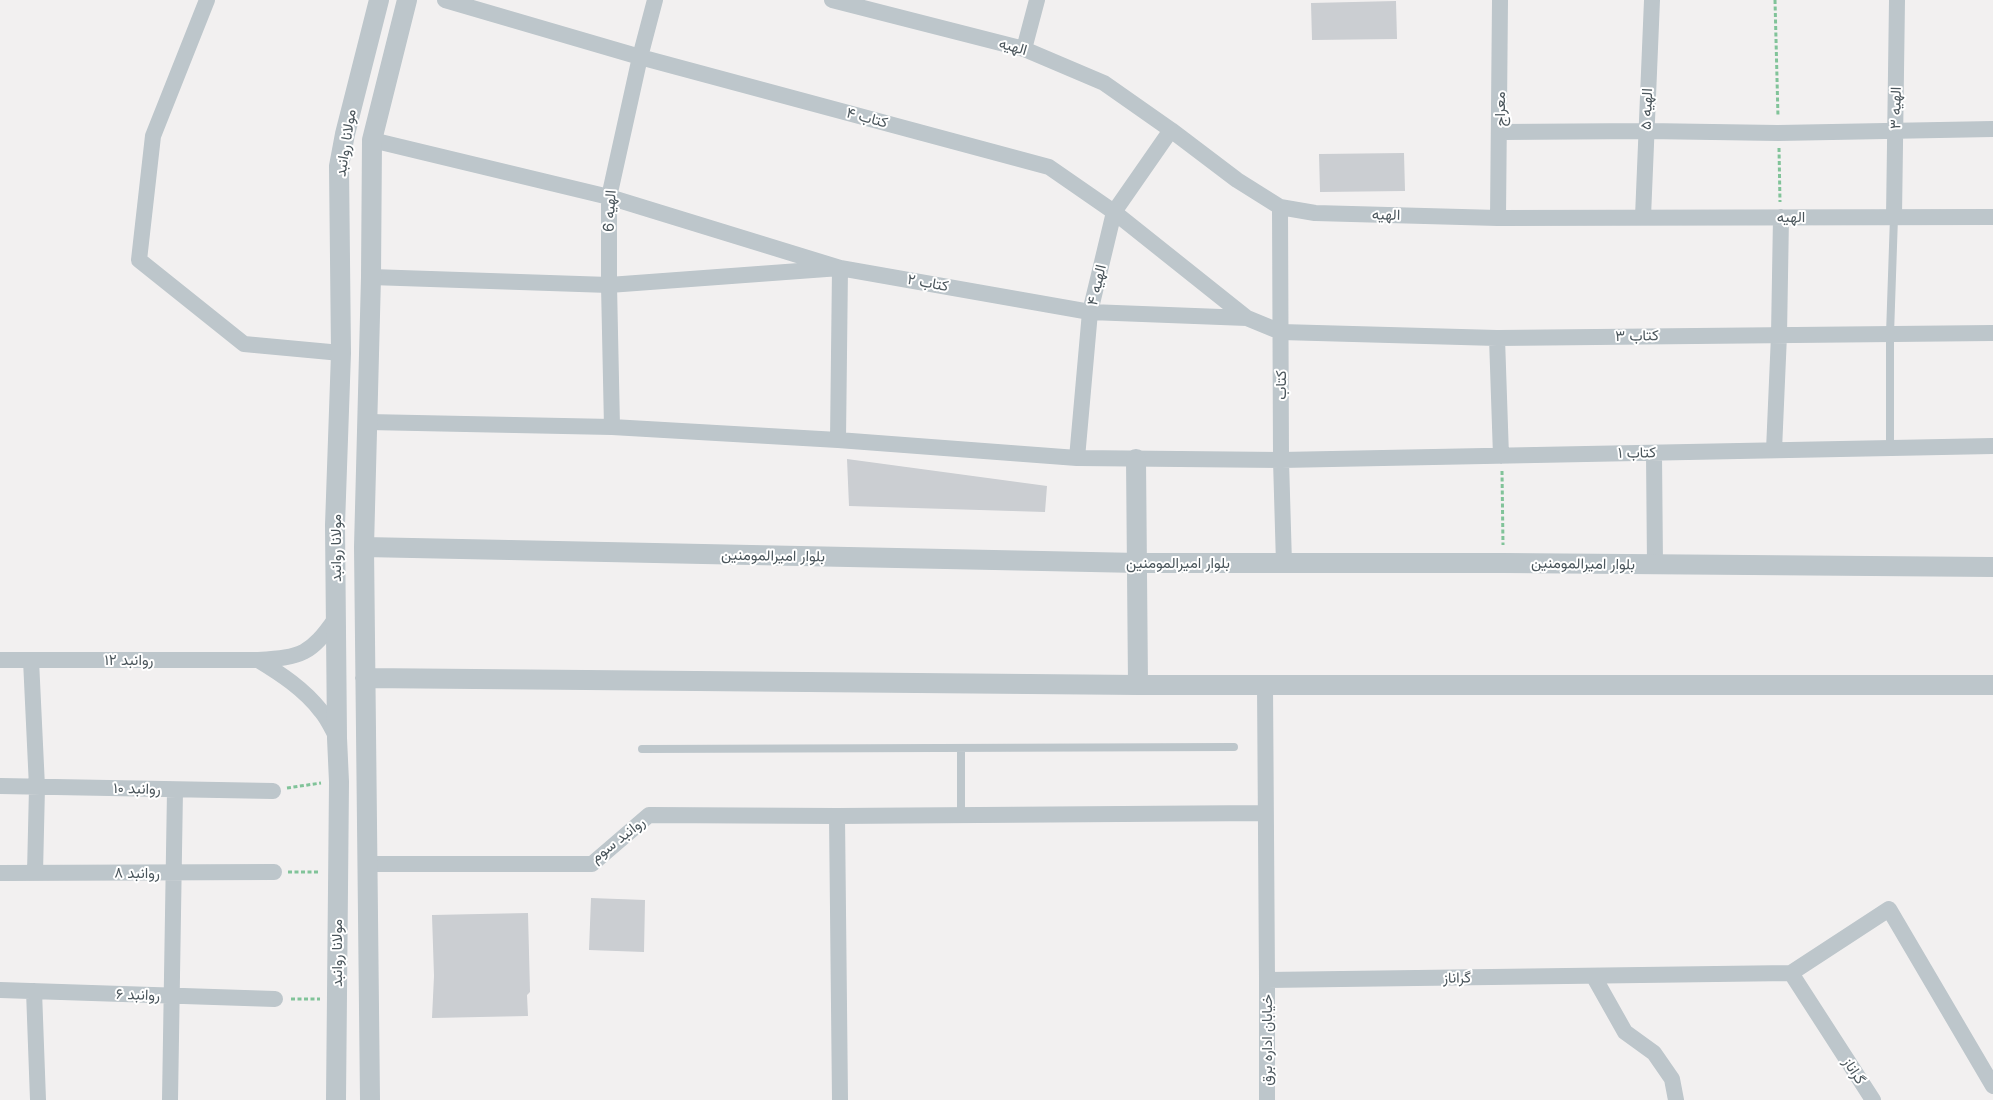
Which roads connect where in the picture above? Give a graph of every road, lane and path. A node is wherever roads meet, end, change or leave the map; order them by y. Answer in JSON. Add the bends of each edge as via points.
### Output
{"nodes":[{"id":1,"x":207,"y":0,"type":"edge"},
{"id":2,"x":407,"y":0,"type":"edge"},
{"id":3,"x":445,"y":0,"type":"edge"},
{"id":4,"x":654,"y":0,"type":"edge"},
{"id":5,"x":832,"y":0,"type":"edge"},
{"id":6,"x":1037,"y":0,"type":"edge"},
{"id":7,"x":1500,"y":0,"type":"edge"},
{"id":8,"x":1652,"y":0,"type":"edge"},
{"id":9,"x":1775,"y":0,"type":"edge"},
{"id":10,"x":1897,"y":0,"type":"edge"},
{"id":11,"x":376,"y":8,"type":"edge"},
{"id":12,"x":400,"y":24,"type":"junction"},
{"id":13,"x":1024,"y":49,"type":"junction"},
{"id":14,"x":640,"y":57,"type":"junction"},
{"id":15,"x":1993,"y":129,"type":"edge"},
{"id":16,"x":1171,"y":130,"type":"junction"},
{"id":17,"x":1895,"y":130,"type":"junction"},
{"id":18,"x":1646,"y":131,"type":"junction"},
{"id":19,"x":1500,"y":132,"type":"junction"},
{"id":20,"x":1778,"y":133,"type":"junction"},
{"id":21,"x":372,"y":140,"type":"junction"},
{"id":22,"x":609,"y":197,"type":"junction"},
{"id":23,"x":1280,"y":207,"type":"junction"},
{"id":24,"x":1114,"y":212,"type":"junction"},
{"id":25,"x":1643,"y":217,"type":"junction"},
{"id":26,"x":1781,"y":217,"type":"junction"},
{"id":27,"x":1894,"y":217,"type":"junction"},
{"id":28,"x":1993,"y":217,"type":"edge"},
{"id":29,"x":1498,"y":218,"type":"junction"},
{"id":30,"x":840,"y":268,"type":"junction"},
{"id":31,"x":372,"y":277,"type":"junction"},
{"id":32,"x":609,"y":285,"type":"junction"},
{"id":33,"x":1090,"y":312,"type":"junction"},
{"id":34,"x":1247,"y":318,"type":"junction"},
{"id":35,"x":1281,"y":332,"type":"junction"},
{"id":36,"x":1993,"y":333,"type":"edge"},
{"id":37,"x":1890,"y":334,"type":"junction"},
{"id":38,"x":1779,"y":335,"type":"junction"},
{"id":39,"x":1497,"y":338,"type":"junction"},
{"id":40,"x":341,"y":353,"type":"junction"},
{"id":41,"x":368,"y":422,"type":"junction"},
{"id":42,"x":612,"y":426,"type":"junction"},
{"id":43,"x":838,"y":440,"type":"junction"},
{"id":44,"x":1993,"y":446,"type":"edge"},
{"id":45,"x":1890,"y":448,"type":"junction"},
{"id":46,"x":1774,"y":450,"type":"junction"},
{"id":47,"x":1654,"y":453,"type":"junction"},
{"id":48,"x":1502,"y":456,"type":"junction"},
{"id":49,"x":1077,"y":458,"type":"junction"},
{"id":50,"x":1136,"y":459,"type":"junction"},
{"id":51,"x":1281,"y":460,"type":"junction"},
{"id":52,"x":364,"y":547,"type":"junction"},
{"id":53,"x":1138,"y":563,"type":"junction"},
{"id":54,"x":1504,"y":563,"type":"junction"},
{"id":55,"x":1284,"y":564,"type":"junction"},
{"id":56,"x":1654,"y":566,"type":"junction"},
{"id":57,"x":1993,"y":567,"type":"edge"},
{"id":58,"x":336,"y":618,"type":"junction"},
{"id":59,"x":365,"y":620,"type":"junction"},
{"id":60,"x":0,"y":660,"type":"edge"},
{"id":61,"x":32,"y":660,"type":"junction"},
{"id":62,"x":258,"y":660,"type":"junction"},
{"id":63,"x":365,"y":678,"type":"junction"},
{"id":64,"x":1138,"y":685,"type":"junction"},
{"id":65,"x":1265,"y":685,"type":"junction"},
{"id":66,"x":1993,"y":685,"type":"edge"},
{"id":67,"x":337,"y":738,"type":"junction"},
{"id":68,"x":365,"y":739,"type":"junction"},
{"id":69,"x":1234,"y":748,"type":"dead end"},
{"id":70,"x":642,"y":749,"type":"dead end"},
{"id":71,"x":960,"y":749,"type":"junction"},
{"id":72,"x":339,"y":782,"type":"junction"},
{"id":73,"x":0,"y":786,"type":"edge"},
{"id":74,"x":37,"y":787,"type":"junction"},
{"id":75,"x":175,"y":790,"type":"junction"},
{"id":76,"x":274,"y":791,"type":"joint"},
{"id":77,"x":1265,"y":813,"type":"junction"},
{"id":78,"x":960,"y":815,"type":"junction"},
{"id":79,"x":838,"y":816,"type":"junction"},
{"id":80,"x":367,"y":864,"type":"junction"},
{"id":81,"x":274,"y":872,"type":"joint"},
{"id":82,"x":338,"y":872,"type":"junction"},
{"id":83,"x":0,"y":873,"type":"edge"},
{"id":84,"x":35,"y":873,"type":"junction"},
{"id":85,"x":173,"y":873,"type":"junction"},
{"id":86,"x":1791,"y":973,"type":"junction"},
{"id":87,"x":1594,"y":977,"type":"junction"},
{"id":88,"x":1267,"y":980,"type":"junction"},
{"id":89,"x":0,"y":990,"type":"edge"},
{"id":90,"x":34,"y":991,"type":"junction"},
{"id":91,"x":172,"y":996,"type":"junction"},
{"id":92,"x":275,"y":999,"type":"joint"},
{"id":93,"x":337,"y":999,"type":"junction"},
{"id":94,"x":368,"y":1000,"type":"junction"},
{"id":95,"x":1993,"y":1086,"type":"edge"},
{"id":96,"x":38,"y":1100,"type":"edge"},
{"id":97,"x":170,"y":1100,"type":"edge"},
{"id":98,"x":336,"y":1100,"type":"edge"},
{"id":99,"x":370,"y":1100,"type":"edge"},
{"id":100,"x":840,"y":1100,"type":"edge"},
{"id":101,"x":1267,"y":1100,"type":"edge"},
{"id":102,"x":1676,"y":1100,"type":"edge"},
{"id":103,"x":1873,"y":1100,"type":"edge"}],
"edges":[{"from":1,"to":40,"type":"street","via":[[153,136],[139,260],[244,344]]},
{"from":2,"to":12,"type":"street","name":"مولانا روانبد"},
{"from":3,"to":14,"type":"street","name":"کتاب ۴"},
{"from":4,"to":14,"type":"street","name":"الهیه 6"},
{"from":5,"to":13,"type":"street","name":"الهیه"},
{"from":6,"to":13,"type":"street"},
{"from":7,"to":19,"type":"street","name":"معراج"},
{"from":8,"to":18,"type":"street","name":"الهیه ۵"},
{"from":9,"to":20,"type":"path"},
{"from":10,"to":17,"type":"street","name":"الهیه ۳"},
{"from":11,"to":12,"type":"street"},
{"from":11,"to":40,"type":"street","name":"مولانا روانبد","via":[[339,166]]},
{"from":12,"to":21,"type":"street","name":"مولانا روانبد"},
{"from":13,"to":16,"type":"street","name":"الهیه","via":[[1104,83]]},
{"from":14,"to":22,"type":"street","name":"الهیه 6"},
{"from":14,"to":24,"type":"street","name":"کتاب ۴","via":[[1049,166]]},
{"from":15,"to":17,"type":"street"},
{"from":16,"to":23,"type":"street","name":"الهیه","via":[[1237,180]]},
{"from":16,"to":24,"type":"street","name":"الهیه ۴"},
{"from":17,"to":20,"type":"street"},
{"from":17,"to":27,"type":"street","name":"الهیه ۳"},
{"from":18,"to":19,"type":"street"},
{"from":18,"to":20,"type":"street"},
{"from":18,"to":25,"type":"street","name":"الهیه ۵"},
{"from":19,"to":29,"type":"street","name":"معراج"},
{"from":20,"to":26,"type":"path"},
{"from":21,"to":22,"type":"street"},
{"from":21,"to":31,"type":"street","name":"مولانا روانبد"},
{"from":22,"to":30,"type":"street"},
{"from":22,"to":32,"type":"street","name":"الهیه 6"},
{"from":23,"to":29,"type":"street","name":"الهیه","via":[[1315,213]]},
{"from":23,"to":35,"type":"street","name":"کتاب"},
{"from":24,"to":33,"type":"street","name":"الهیه ۴"},
{"from":24,"to":34,"type":"street","name":"کتاب ۴"},
{"from":25,"to":26,"type":"street","name":"الهیه"},
{"from":25,"to":29,"type":"street","name":"الهیه"},
{"from":26,"to":27,"type":"street","name":"الهیه"},
{"from":26,"to":38,"type":"street"},
{"from":27,"to":28,"type":"street","name":"الهیه"},
{"from":27,"to":37,"type":"lane"},
{"from":30,"to":32,"type":"street","name":"کتاب ۲"},
{"from":30,"to":33,"type":"street","name":"کتاب ۲"},
{"from":30,"to":43,"type":"street"},
{"from":31,"to":32,"type":"street","name":"کتاب ۲"},
{"from":31,"to":41,"type":"street","name":"مولانا روانبد"},
{"from":32,"to":42,"type":"street","name":"الهیه 6"},
{"from":33,"to":34,"type":"street","name":"کتاب ۲"},
{"from":33,"to":49,"type":"street","name":"الهیه ۴"},
{"from":34,"to":35,"type":"street"},
{"from":35,"to":39,"type":"street","name":"کتاب ۳"},
{"from":35,"to":51,"type":"street","name":"کتاب"},
{"from":36,"to":37,"type":"street","name":"کتاب ۳"},
{"from":37,"to":38,"type":"street","name":"کتاب ۳"},
{"from":37,"to":45,"type":"lane"},
{"from":38,"to":39,"type":"street","name":"کتاب ۳"},
{"from":38,"to":46,"type":"street"},
{"from":39,"to":48,"type":"street"},
{"from":40,"to":58,"type":"street","name":"مولانا روانبد","via":[[335,525]]},
{"from":41,"to":42,"type":"street","name":"کتاب ۱"},
{"from":41,"to":52,"type":"street","name":"مولانا روانبد"},
{"from":42,"to":43,"type":"street","name":"کتاب ۱"},
{"from":43,"to":49,"type":"street","name":"کتاب ۱"},
{"from":44,"to":45,"type":"street","name":"کتاب ۱"},
{"from":45,"to":46,"type":"street","name":"کتاب ۱"},
{"from":46,"to":47,"type":"street","name":"کتاب ۱"},
{"from":47,"to":48,"type":"street","name":"کتاب ۱"},
{"from":47,"to":56,"type":"street"},
{"from":48,"to":51,"type":"street","name":"کتاب ۱"},
{"from":48,"to":54,"type":"path"},
{"from":49,"to":50,"type":"street","name":"کتاب ۱"},
{"from":50,"to":51,"type":"street","name":"کتاب ۱"},
{"from":50,"to":53,"type":"street"},
{"from":51,"to":55,"type":"street","name":"کتاب"},
{"from":52,"to":53,"type":"street","name":"بلوار امیرالمومنین"},
{"from":52,"to":59,"type":"street","name":"مولانا روانبد"},
{"from":53,"to":55,"type":"street","name":"بلوار امیرالمومنین"},
{"from":53,"to":64,"type":"street"},
{"from":54,"to":55,"type":"street","name":"بلوار امیرالمومنین"},
{"from":54,"to":56,"type":"street","name":"بلوار امیرالمومنین"},
{"from":56,"to":57,"type":"street","name":"بلوار امیرالمومنین"},
{"from":58,"to":59,"type":"street"},
{"from":58,"to":62,"type":"street","name":"روانبد ۱۲","via":[[309,650],[285,658]]},
{"from":58,"to":67,"type":"street","name":"مولانا روانبد"},
{"from":59,"to":63,"type":"street","name":"مولانا روانبد"},
{"from":60,"to":61,"type":"street","name":"روانبد ۱۲"},
{"from":61,"to":62,"type":"street","name":"روانبد ۱۲"},
{"from":61,"to":74,"type":"street"},
{"from":62,"to":67,"type":"street","via":[[302,690],[322,712]]},
{"from":63,"to":64,"type":"street"},
{"from":63,"to":68,"type":"street","name":"مولانا روانبد"},
{"from":64,"to":65,"type":"street"},
{"from":65,"to":66,"type":"street"},
{"from":65,"to":77,"type":"street"},
{"from":67,"to":68,"type":"street"},
{"from":67,"to":72,"type":"street","name":"مولانا روانبد"},
{"from":68,"to":80,"type":"street","name":"مولانا روانبد"},
{"from":69,"to":71,"type":"lane"},
{"from":70,"to":71,"type":"lane"},
{"from":71,"to":78,"type":"lane"},
{"from":72,"to":76,"type":"path"},
{"from":72,"to":82,"type":"street","name":"مولانا روانبد"},
{"from":73,"to":74,"type":"street","name":"روانبد ۱۰"},
{"from":74,"to":75,"type":"street","name":"روانبد ۱۰"},
{"from":74,"to":84,"type":"street"},
{"from":75,"to":76,"type":"street","name":"روانبد ۱۰"},
{"from":75,"to":85,"type":"street"},
{"from":77,"to":78,"type":"street","name":"روانبد سوم"},
{"from":77,"to":88,"type":"street"},
{"from":78,"to":79,"type":"street","name":"روانبد سوم"},
{"from":79,"to":80,"type":"street","name":"روانبد سوم","via":[[649,814],[592,864]]},
{"from":79,"to":100,"type":"street"},
{"from":80,"to":94,"type":"street","name":"مولانا روانبد"},
{"from":81,"to":82,"type":"path"},
{"from":81,"to":85,"type":"street","name":"روانبد ۸"},
{"from":82,"to":93,"type":"street","name":"مولانا روانبد"},
{"from":83,"to":84,"type":"street","name":"روانبد ۸"},
{"from":84,"to":85,"type":"street","name":"روانبد ۸"},
{"from":85,"to":91,"type":"street"},
{"from":86,"to":87,"type":"street","name":"گراناز"},
{"from":86,"to":95,"type":"street","via":[[1888,909]]},
{"from":86,"to":103,"type":"street","name":"گراناز"},
{"from":87,"to":88,"type":"street","name":"گراناز"},
{"from":87,"to":102,"type":"street","via":[[1625,1032],[1654,1053],[1672,1079]]},
{"from":88,"to":101,"type":"street","name":"خیابان اداره برق"},
{"from":89,"to":90,"type":"street","name":"روانبد ۶"},
{"from":90,"to":91,"type":"street","name":"روانبد ۶"},
{"from":90,"to":96,"type":"street"},
{"from":91,"to":92,"type":"street","name":"روانبد ۶"},
{"from":91,"to":97,"type":"street"},
{"from":92,"to":93,"type":"path"},
{"from":93,"to":94,"type":"street"},
{"from":93,"to":98,"type":"street","name":"مولانا روانبد"},
{"from":94,"to":99,"type":"street","name":"مولانا روانبد"}]}
